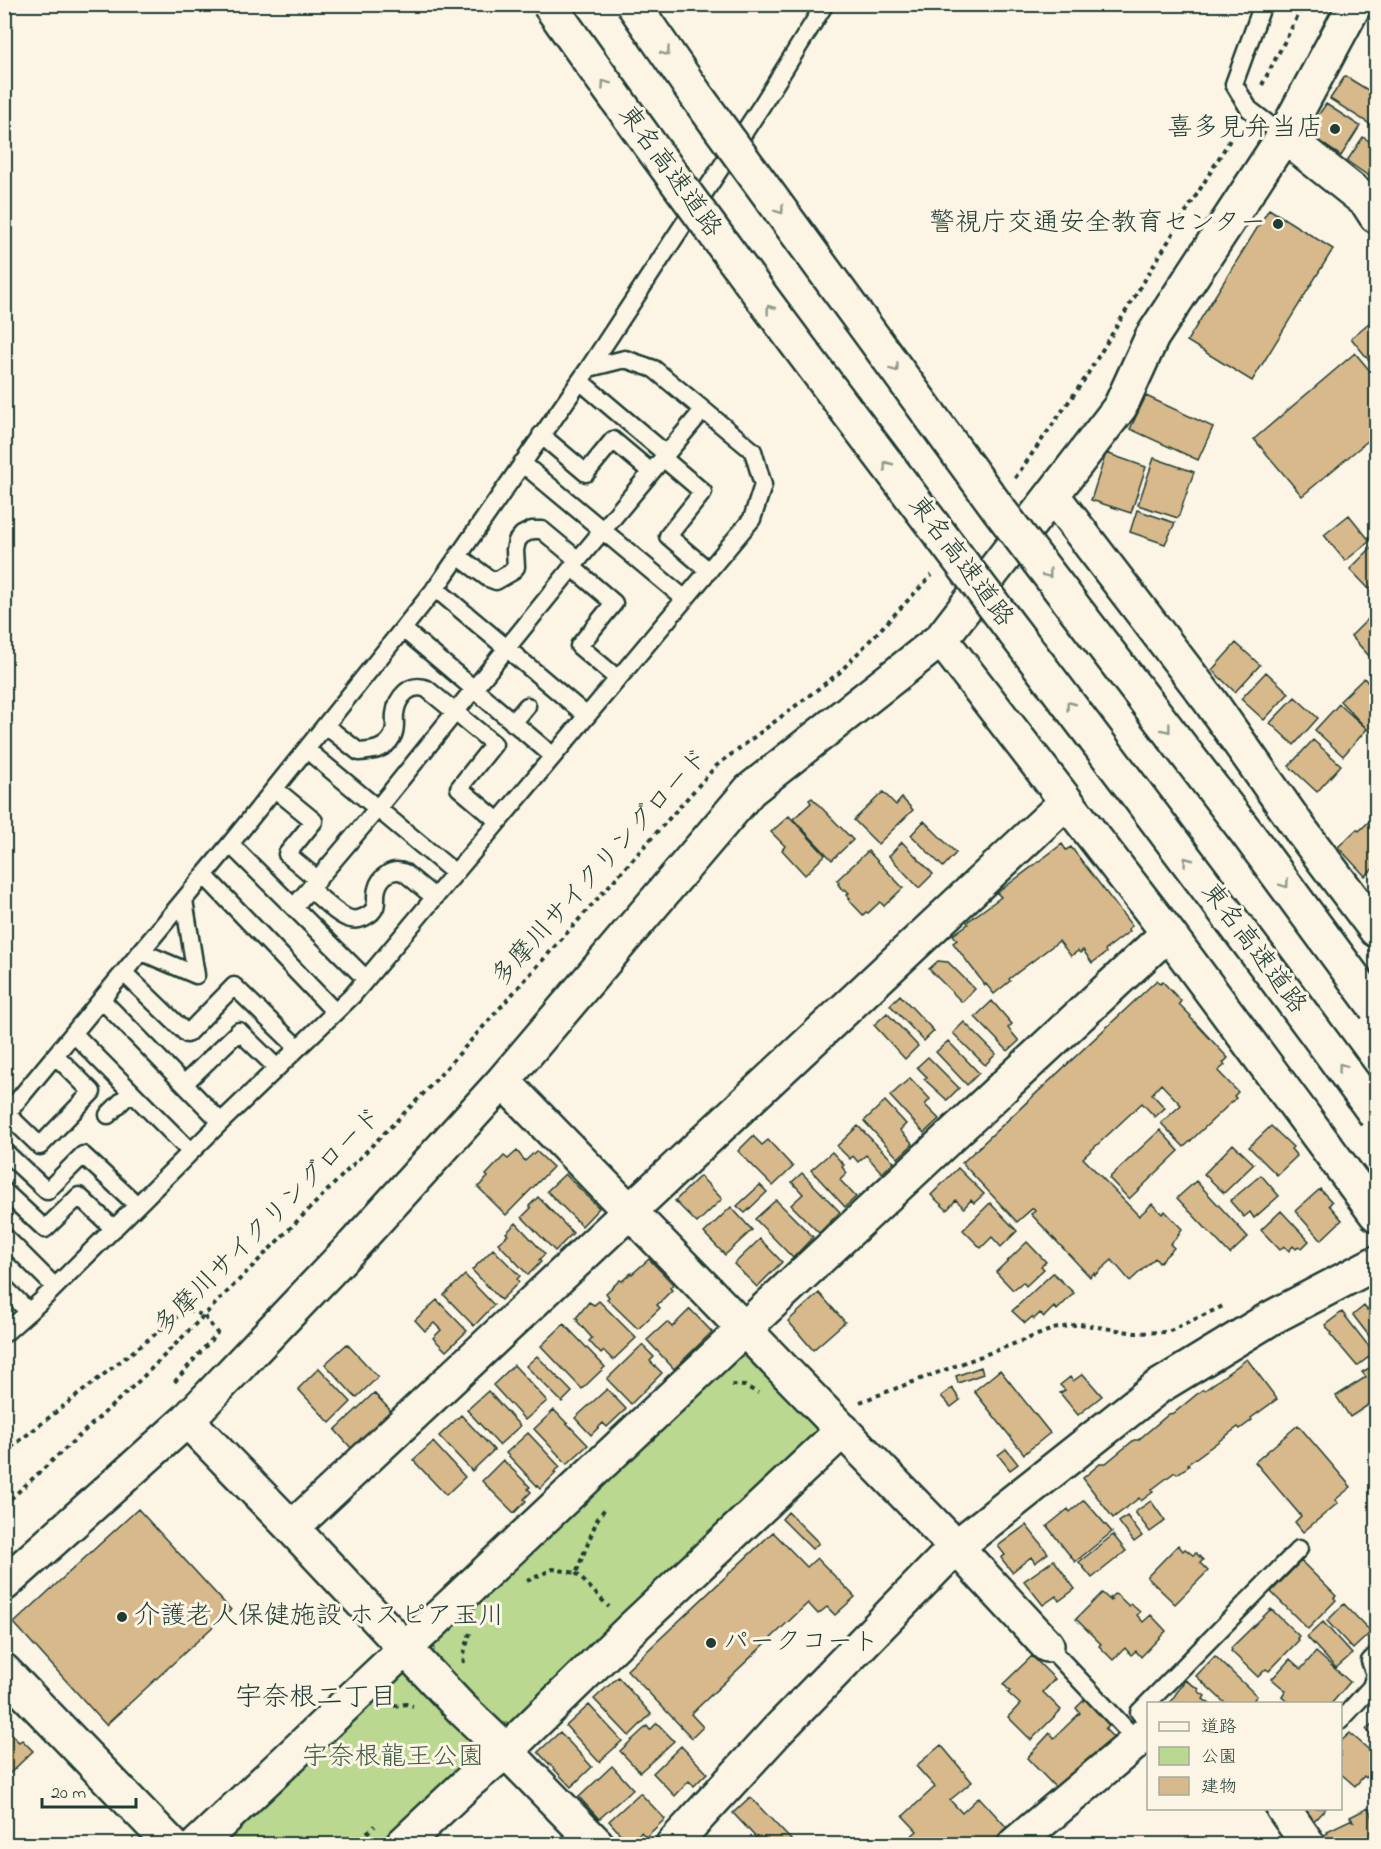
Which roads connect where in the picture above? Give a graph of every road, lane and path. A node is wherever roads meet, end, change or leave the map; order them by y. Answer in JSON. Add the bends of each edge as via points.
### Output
{"nodes":[{"id":1,"x":549,"y":4,"type":"edge"},
{"id":2,"x":633,"y":4,"type":"edge"},
{"id":3,"x":825,"y":4,"type":"edge"},
{"id":4,"x":1263,"y":4,"type":"edge"},
{"id":5,"x":1304,"y":4,"type":"edge"},
{"id":6,"x":1356,"y":4,"type":"edge"},
{"id":7,"x":1250,"y":109,"type":"junction"},
{"id":8,"x":1284,"y":136,"type":"junction"},
{"id":9,"x":1377,"y":216,"type":"edge"},
{"id":10,"x":585,"y":374,"type":"junction"},
{"id":11,"x":703,"y":410,"type":"junction"},
{"id":12,"x":542,"y":435,"type":"junction"},
{"id":13,"x":664,"y":456,"type":"junction"},
{"id":14,"x":522,"y":463,"type":"junction"},
{"id":15,"x":651,"y":472,"type":"junction"},
{"id":16,"x":1012,"y":483,"type":"dead end"},
{"id":17,"x":1053,"y":496,"type":"junction"},
{"id":18,"x":603,"y":530,"type":"junction"},
{"id":19,"x":458,"y":556,"type":"junction"},
{"id":20,"x":575,"y":564,"type":"junction"},
{"id":21,"x":709,"y":571,"type":"junction"},
{"id":22,"x":935,"y":572,"type":"dead end"},
{"id":23,"x":435,"y":588,"type":"junction"},
{"id":24,"x":685,"y":599,"type":"junction"},
{"id":25,"x":403,"y":630,"type":"junction"},
{"id":26,"x":941,"y":639,"type":"junction"},
{"id":27,"x":507,"y":648,"type":"junction"},
{"id":28,"x":618,"y":679,"type":"junction"},
{"id":29,"x":473,"y":689,"type":"junction"},
{"id":30,"x":527,"y":706,"type":"dead end"},
{"id":31,"x":455,"y":712,"type":"junction"},
{"id":32,"x":587,"y":716,"type":"junction"},
{"id":33,"x":513,"y":723,"type":"junction"},
{"id":34,"x":326,"y":726,"type":"junction"},
{"id":35,"x":306,"y":750,"type":"junction"},
{"id":36,"x":553,"y":756,"type":"junction"},
{"id":37,"x":275,"y":789,"type":"junction"},
{"id":38,"x":1066,"y":802,"type":"junction"},
{"id":39,"x":378,"y":808,"type":"junction"},
{"id":40,"x":498,"y":821,"type":"junction"},
{"id":41,"x":230,"y":844,"type":"junction"},
{"id":42,"x":455,"y":873,"type":"junction"},
{"id":43,"x":204,"y":875,"type":"junction"},
{"id":44,"x":314,"y":884,"type":"junction"},
{"id":45,"x":434,"y":897,"type":"junction"},
{"id":46,"x":184,"y":900,"type":"junction"},
{"id":47,"x":294,"y":907,"type":"junction"},
{"id":48,"x":1377,"y":930,"type":"edge"},
{"id":49,"x":1168,"y":933,"type":"junction"},
{"id":50,"x":142,"y":952,"type":"junction"},
{"id":51,"x":124,"y":973,"type":"junction"},
{"id":52,"x":366,"y":979,"type":"junction"},
{"id":53,"x":102,"y":1000,"type":"junction"},
{"id":54,"x":1377,"y":1008,"type":"edge"},
{"id":55,"x":335,"y":1012,"type":"junction"},
{"id":56,"x":74,"y":1034,"type":"junction"},
{"id":57,"x":298,"y":1048,"type":"junction"},
{"id":58,"x":56,"y":1056,"type":"junction"},
{"id":59,"x":277,"y":1068,"type":"junction"},
{"id":60,"x":503,"y":1081,"type":"junction"},
{"id":61,"x":184,"y":1084,"type":"junction"},
{"id":62,"x":131,"y":1092,"type":"junction"},
{"id":63,"x":6,"y":1115,"type":"edge"},
{"id":64,"x":108,"y":1115,"type":"dead end"},
{"id":65,"x":1377,"y":1115,"type":"edge"},
{"id":66,"x":221,"y":1122,"type":"junction"},
{"id":67,"x":4,"y":1151,"type":"edge"},
{"id":68,"x":191,"y":1152,"type":"junction"},
{"id":69,"x":4,"y":1191,"type":"edge"},
{"id":70,"x":137,"y":1206,"type":"junction"},
{"id":71,"x":629,"y":1211,"type":"junction"},
{"id":72,"x":1377,"y":1214,"type":"edge"},
{"id":73,"x":114,"y":1229,"type":"junction"},
{"id":74,"x":4,"y":1236,"type":"edge"},
{"id":75,"x":1377,"y":1263,"type":"edge"},
{"id":76,"x":4,"y":1287,"type":"edge"},
{"id":77,"x":55,"y":1287,"type":"junction"},
{"id":78,"x":1233,"y":1301,"type":"dead end"},
{"id":79,"x":29,"y":1312,"type":"junction"},
{"id":80,"x":204,"y":1316,"type":"junction"},
{"id":81,"x":744,"y":1329,"type":"junction"},
{"id":82,"x":4,"y":1334,"type":"edge"},
{"id":83,"x":731,"y":1385,"type":"dead end"},
{"id":84,"x":165,"y":1393,"type":"dead end"},
{"id":85,"x":764,"y":1399,"type":"dead end"},
{"id":86,"x":187,"y":1419,"type":"junction"},
{"id":87,"x":835,"y":1422,"type":"junction"},
{"id":88,"x":4,"y":1453,"type":"edge"},
{"id":89,"x":608,"y":1504,"type":"dead end"},
{"id":90,"x":4,"y":1505,"type":"edge"},
{"id":91,"x":292,"y":1528,"type":"junction"},
{"id":92,"x":956,"y":1547,"type":"junction"},
{"id":93,"x":1299,"y":1549,"type":"dead end"},
{"id":94,"x":576,"y":1573,"type":"junction"},
{"id":95,"x":524,"y":1582,"type":"dead end"},
{"id":96,"x":4,"y":1584,"type":"edge"},
{"id":97,"x":471,"y":1630,"type":"dead end"},
{"id":98,"x":630,"y":1630,"type":"junction"},
{"id":99,"x":1047,"y":1645,"type":"joint"},
{"id":100,"x":405,"y":1649,"type":"junction"},
{"id":101,"x":1377,"y":1655,"type":"edge"},
{"id":102,"x":465,"y":1666,"type":"dead end"},
{"id":103,"x":4,"y":1671,"type":"edge"},
{"id":104,"x":1149,"y":1702,"type":"edge"},
{"id":105,"x":1147,"y":1704,"type":"edge"},
{"id":106,"x":414,"y":1707,"type":"dead end"},
{"id":107,"x":385,"y":1708,"type":"dead end"},
{"id":108,"x":1342,"y":1720,"type":"edge"},
{"id":109,"x":1145,"y":1732,"type":"edge"},
{"id":110,"x":506,"y":1751,"type":"junction"},
{"id":111,"x":1284,"y":1810,"type":"edge"},
{"id":112,"x":171,"y":1845,"type":"edge"},
{"id":113,"x":198,"y":1845,"type":"edge"},
{"id":114,"x":403,"y":1845,"type":"edge"},
{"id":115,"x":597,"y":1845,"type":"edge"},
{"id":116,"x":673,"y":1845,"type":"edge"},
{"id":117,"x":1015,"y":1845,"type":"edge"},
{"id":118,"x":1308,"y":1845,"type":"edge"}],
"edges":[{"from":65,"to":1,"type":"main road","name":"東名高速道路","one_way":true,"bridge":true,"via":[[837,399],[645,141]]},
{"from":2,"to":54,"type":"main road","one_way":true,"bridge":true,"via":[[1000,511]]},
{"from":3,"to":10,"type":"lane"},
{"from":4,"to":7,"type":"lane","via":[[1234,84]]},
{"from":5,"to":7,"type":"path"},
{"from":6,"to":8,"type":"main road"},
{"from":7,"to":8,"type":"lane"},
{"from":7,"to":16,"type":"path","via":[[1084,380]]},
{"from":8,"to":9,"type":"main road","via":[[1367,202]]},
{"from":8,"to":17,"type":"main road","via":[[1152,337],[1120,407]]},
{"from":10,"to":11,"type":"lane","via":[[625,359],[654,369]]},
{"from":10,"to":12,"type":"lane"},
{"from":10,"to":13,"type":"lane"},
{"from":11,"to":13,"type":"lane"},
{"from":11,"to":21,"type":"lane","via":[[753,451],[763,485],[752,519]]},
{"from":12,"to":14,"type":"lane"},
{"from":12,"to":15,"type":"lane","via":[[586,473],[613,440]]},
{"from":13,"to":15,"type":"lane"},
{"from":13,"to":21,"type":"lane","via":[[703,492],[668,536]]},
{"from":14,"to":18,"type":"lane"},
{"from":14,"to":19,"type":"lane"},
{"from":15,"to":18,"type":"lane"},
{"from":17,"to":26,"type":"main road"},
{"from":17,"to":48,"type":"main road","via":[[1210,701],[1299,829]]},
{"from":18,"to":20,"type":"lane"},
{"from":18,"to":24,"type":"lane"},
{"from":19,"to":20,"type":"lane","via":[[496,581],[516,567],[515,550],[522,535],[542,530]]},
{"from":19,"to":23,"type":"lane"},
{"from":20,"to":27,"type":"lane"},
{"from":20,"to":28,"type":"lane","via":[[614,603],[579,646]]},
{"from":21,"to":24,"type":"lane"},
{"from":22,"to":80,"type":"path","name":"多摩川サイクリングロード","via":[[839,673],[717,766],[423,1093]]},
{"from":23,"to":25,"type":"lane"},
{"from":23,"to":27,"type":"lane"},
{"from":24,"to":28,"type":"lane"},
{"from":25,"to":29,"type":"lane"},
{"from":25,"to":34,"type":"lane"},
{"from":26,"to":38,"type":"main road"},
{"from":26,"to":60,"type":"main road","via":[[750,790]]},
{"from":27,"to":29,"type":"lane"},
{"from":27,"to":32,"type":"lane"},
{"from":28,"to":32,"type":"lane"},
{"from":29,"to":31,"type":"lane"},
{"from":29,"to":33,"type":"lane"},
{"from":30,"to":33,"type":"lane"},
{"from":31,"to":34,"type":"lane","via":[[427,689],[409,688],[398,703],[392,737],[374,751],[359,752]]},
{"from":31,"to":39,"type":"lane"},
{"from":31,"to":40,"type":"lane","via":[[494,744],[459,788]]},
{"from":32,"to":36,"type":"lane"},
{"from":33,"to":36,"type":"lane"},
{"from":34,"to":35,"type":"lane"},
{"from":35,"to":37,"type":"lane"},
{"from":35,"to":39,"type":"lane"},
{"from":36,"to":40,"type":"lane"},
{"from":37,"to":41,"type":"lane"},
{"from":37,"to":44,"type":"lane","via":[[314,821],[287,854]]},
{"from":38,"to":49,"type":"main road"},
{"from":38,"to":71,"type":"main road"},
{"from":39,"to":42,"type":"lane"},
{"from":39,"to":44,"type":"lane"},
{"from":40,"to":42,"type":"lane"},
{"from":41,"to":43,"type":"lane"},
{"from":41,"to":47,"type":"lane"},
{"from":42,"to":45,"type":"lane"},
{"from":43,"to":46,"type":"lane"},
{"from":43,"to":55,"type":"lane"},
{"from":44,"to":45,"type":"lane","via":[[341,915],[352,920],[372,913],[379,883],[391,872],[405,873]]},
{"from":44,"to":47,"type":"lane"},
{"from":45,"to":52,"type":"lane"},
{"from":46,"to":50,"type":"lane"},
{"from":46,"to":50,"type":"lane","via":[[196,975]]},
{"from":47,"to":52,"type":"lane"},
{"from":49,"to":72,"type":"main road"},
{"from":49,"to":81,"type":"main road"},
{"from":50,"to":51,"type":"lane"},
{"from":51,"to":53,"type":"lane"},
{"from":51,"to":57,"type":"lane","via":[[187,1034],[234,986]]},
{"from":52,"to":55,"type":"lane"},
{"from":53,"to":56,"type":"lane"},
{"from":53,"to":61,"type":"lane"},
{"from":55,"to":57,"type":"lane"},
{"from":56,"to":58,"type":"lane"},
{"from":56,"to":62,"type":"lane"},
{"from":57,"to":59,"type":"lane"},
{"from":58,"to":63,"type":"lane"},
{"from":58,"to":63,"type":"lane","via":[[92,1092],[40,1146]]},
{"from":59,"to":61,"type":"lane","via":[[238,1031]]},
{"from":59,"to":66,"type":"lane"},
{"from":60,"to":71,"type":"main road"},
{"from":60,"to":86,"type":"main road"},
{"from":61,"to":66,"type":"lane"},
{"from":62,"to":64,"type":"lane"},
{"from":62,"to":68,"type":"lane"},
{"from":66,"to":68,"type":"lane"},
{"from":67,"to":70,"type":"lane","via":[[47,1191],[83,1155]]},
{"from":68,"to":70,"type":"lane"},
{"from":69,"to":73,"type":"lane","via":[[45,1229],[79,1196]]},
{"from":70,"to":73,"type":"lane"},
{"from":71,"to":81,"type":"main road"},
{"from":71,"to":91,"type":"main road"},
{"from":73,"to":77,"type":"lane"},
{"from":74,"to":77,"type":"lane"},
{"from":75,"to":92,"type":"main road","via":[[1271,1318],[1158,1387]]},
{"from":76,"to":79,"type":"lane"},
{"from":77,"to":79,"type":"lane"},
{"from":78,"to":87,"type":"path","via":[[1168,1332],[1135,1333],[1080,1324],[1053,1329]]},
{"from":79,"to":82,"type":"lane"},
{"from":80,"to":84,"type":"path","via":[[216,1334]]},
{"from":80,"to":88,"type":"path","via":[[187,1309]]},
{"from":80,"to":90,"type":"path","name":"多摩川サイクリングロード"},
{"from":81,"to":87,"type":"main road"},
{"from":81,"to":100,"type":"main road"},
{"from":83,"to":85,"type":"path","via":[[745,1386]]},
{"from":86,"to":91,"type":"main road"},
{"from":86,"to":96,"type":"main road"},
{"from":87,"to":92,"type":"main road"},
{"from":87,"to":98,"type":"main road"},
{"from":89,"to":94,"type":"path","via":[[597,1520]]},
{"from":91,"to":100,"type":"main road"},
{"from":92,"to":99,"type":"main road"},
{"from":92,"to":116,"type":"main road","via":[[777,1731]]},
{"from":93,"to":104,"type":"lane"},
{"from":94,"to":95,"type":"path","via":[[554,1569]]},
{"from":94,"to":98,"type":"path"},
{"from":97,"to":102,"type":"path","via":[[463,1657]]},
{"from":98,"to":110,"type":"main road"},
{"from":99,"to":109,"type":"lane"},
{"from":100,"to":110,"type":"main road"},
{"from":100,"to":113,"type":"main road"},
{"from":101,"to":108,"type":"lane","via":[[1370,1661],[1375,1674],[1371,1687]]},
{"from":103,"to":112,"type":"main road"},
{"from":105,"to":109,"type":"lane","via":[[1139,1712]]},
{"from":106,"to":107,"type":"path","via":[[406,1704]]},
{"from":109,"to":117,"type":"main road"},
{"from":110,"to":114,"type":"main road"},
{"from":110,"to":115,"type":"main road"},
{"from":111,"to":118,"type":"main road"}]}
